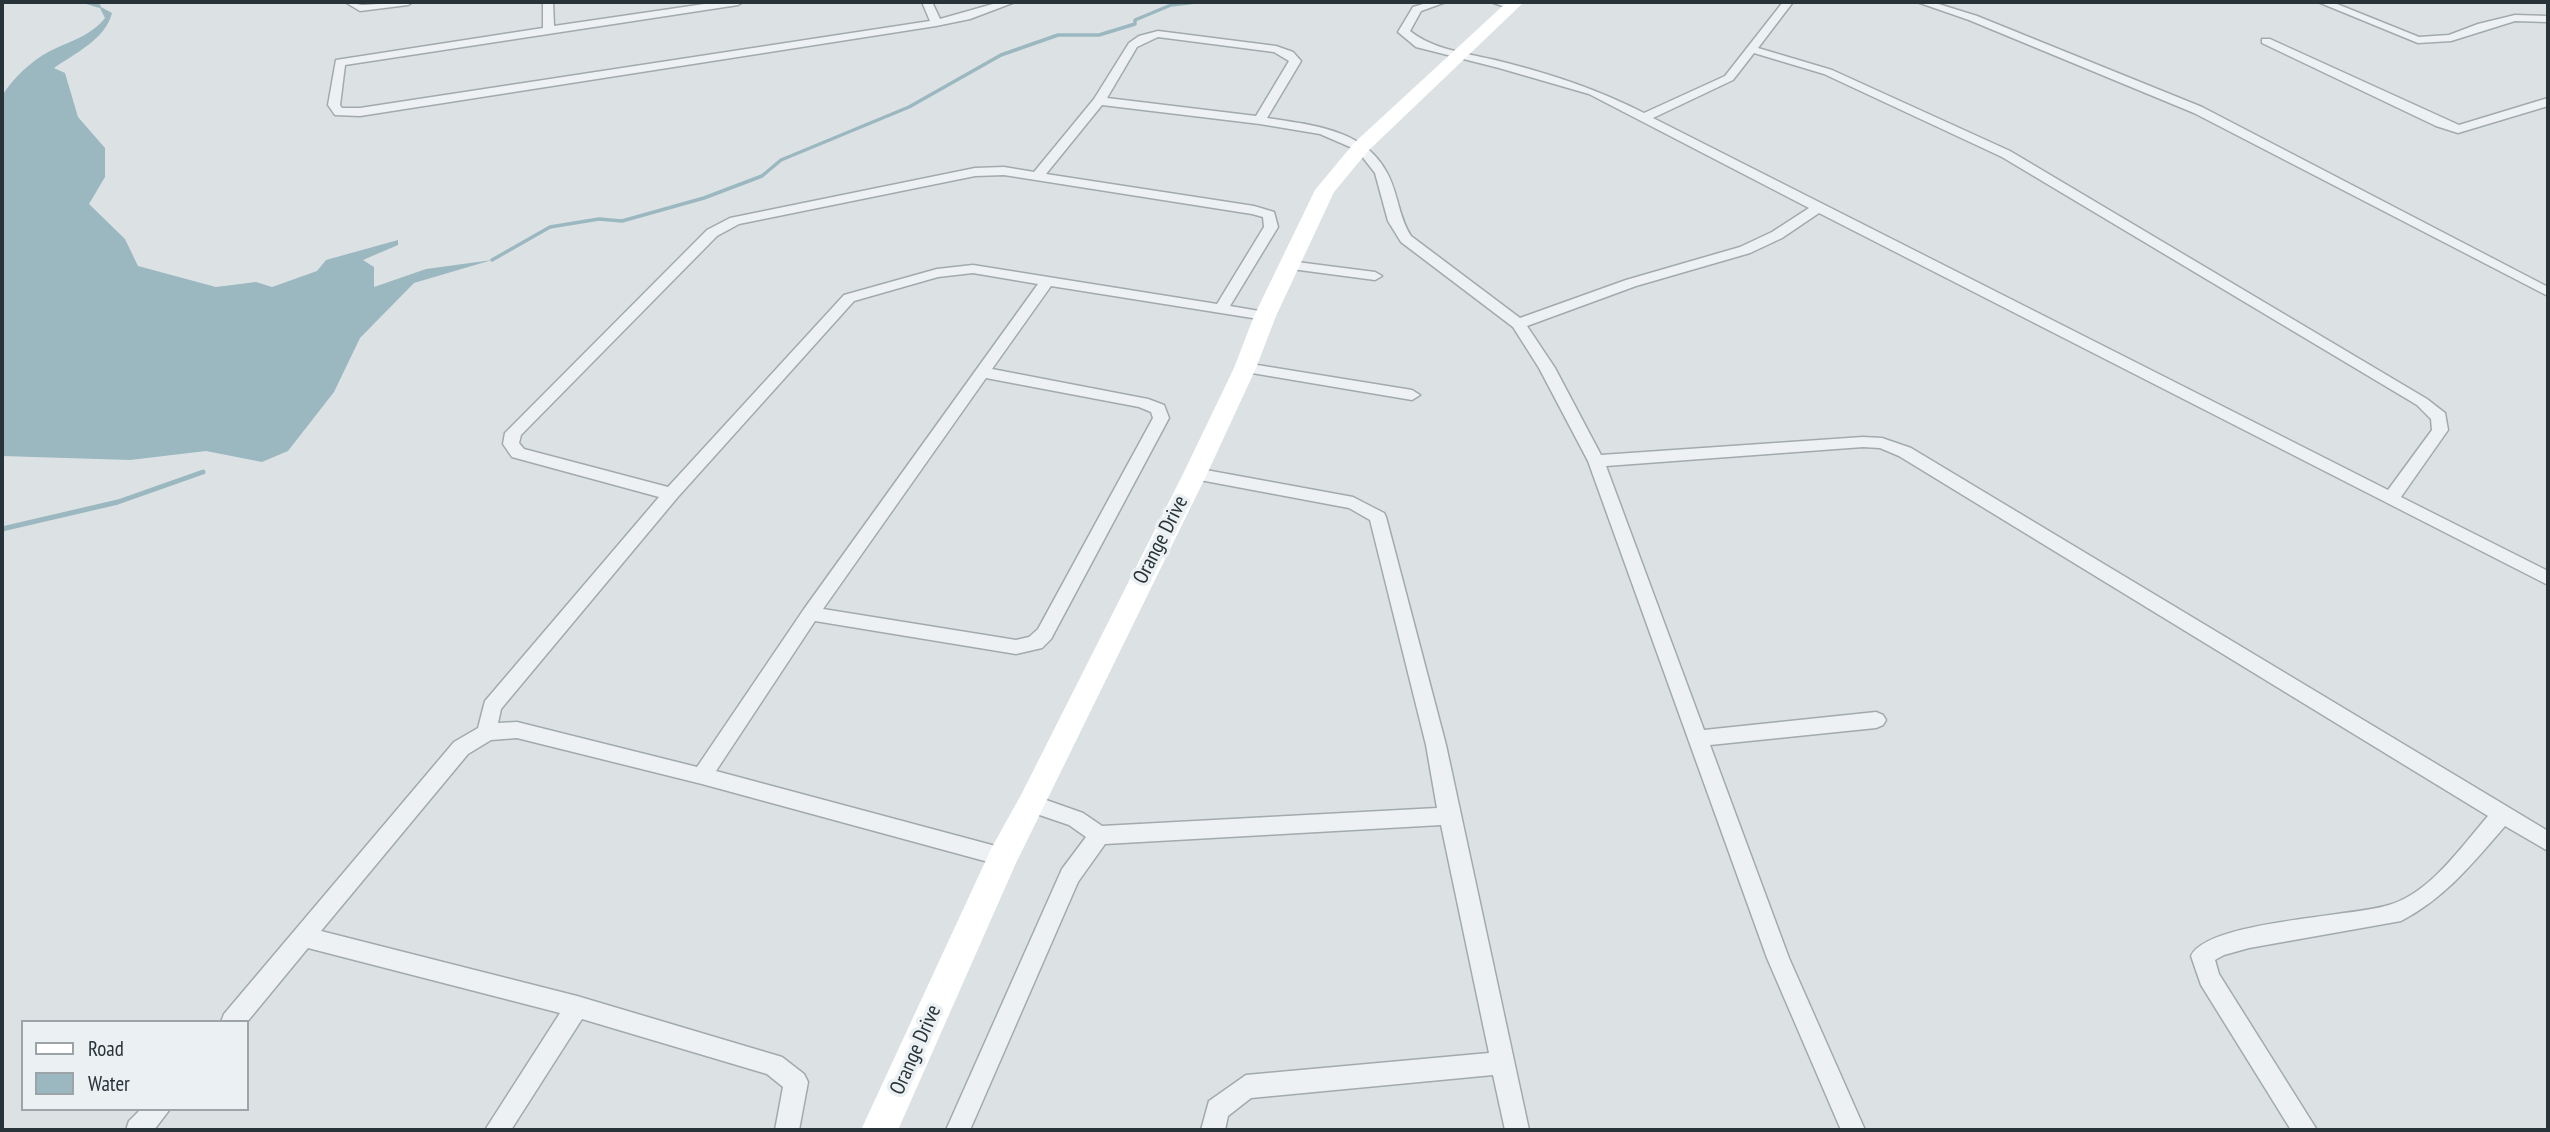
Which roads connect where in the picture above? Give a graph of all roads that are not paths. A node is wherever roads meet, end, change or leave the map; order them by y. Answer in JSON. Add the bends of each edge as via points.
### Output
{"nodes":[{"id":1,"x":350,"y":2,"type":"edge"},
{"id":2,"x":408,"y":2,"type":"edge"},
{"id":3,"x":548,"y":2,"type":"edge"},
{"id":4,"x":738,"y":2,"type":"edge"},
{"id":5,"x":928,"y":2,"type":"edge"},
{"id":6,"x":1010,"y":2,"type":"edge"},
{"id":7,"x":1441,"y":2,"type":"edge"},
{"id":8,"x":1788,"y":2,"type":"edge"},
{"id":9,"x":1922,"y":2,"type":"edge"},
{"id":10,"x":2323,"y":2,"type":"edge"},
{"id":11,"x":1508,"y":3,"type":"edge"},
{"id":12,"x":2548,"y":19,"type":"edge"},
{"id":13,"x":936,"y":23,"type":"junction"},
{"id":14,"x":549,"y":30,"type":"junction"},
{"id":15,"x":2266,"y":41,"type":"dead end"},
{"id":16,"x":1751,"y":48,"type":"junction"},
{"id":17,"x":1459,"y":55,"type":"junction"},
{"id":18,"x":1099,"y":100,"type":"junction"},
{"id":19,"x":2548,"y":102,"type":"edge"},
{"id":20,"x":1643,"y":118,"type":"junction"},
{"id":21,"x":1260,"y":120,"type":"junction"},
{"id":22,"x":1361,"y":146,"type":"junction"},
{"id":23,"x":1037,"y":177,"type":"junction"},
{"id":24,"x":1819,"y":207,"type":"junction"},
{"id":25,"x":1289,"y":265,"type":"junction"},
{"id":26,"x":1375,"y":276,"type":"dead end"},
{"id":27,"x":1048,"y":280,"type":"junction"},
{"id":28,"x":2548,"y":292,"type":"edge"},
{"id":29,"x":1222,"y":307,"type":"junction"},
{"id":30,"x":1265,"y":316,"type":"junction"},
{"id":31,"x":1518,"y":324,"type":"junction"},
{"id":32,"x":1245,"y":368,"type":"junction"},
{"id":33,"x":982,"y":372,"type":"junction"},
{"id":34,"x":1412,"y":395,"type":"dead end"},
{"id":35,"x":1596,"y":461,"type":"junction"},
{"id":36,"x":1195,"y":474,"type":"junction"},
{"id":37,"x":671,"y":494,"type":"junction"},
{"id":38,"x":2390,"y":499,"type":"junction"},
{"id":39,"x":2548,"y":579,"type":"edge"},
{"id":40,"x":810,"y":614,"type":"junction"},
{"id":41,"x":1876,"y":720,"type":"dead end"},
{"id":42,"x":487,"y":732,"type":"junction"},
{"id":43,"x":1699,"y":738,"type":"junction"},
{"id":44,"x":702,"y":776,"type":"junction"},
{"id":45,"x":1032,"y":804,"type":"junction"},
{"id":46,"x":2502,"y":815,"type":"junction"},
{"id":47,"x":1449,"y":816,"type":"junction"},
{"id":48,"x":1099,"y":835,"type":"junction"},
{"id":49,"x":2548,"y":842,"type":"edge"},
{"id":50,"x":1003,"y":857,"type":"junction"},
{"id":51,"x":304,"y":937,"type":"junction"},
{"id":52,"x":577,"y":1007,"type":"junction"},
{"id":53,"x":234,"y":1020,"type":"edge"},
{"id":54,"x":1503,"y":1063,"type":"junction"},
{"id":55,"x":156,"y":1111,"type":"edge"},
{"id":56,"x":138,"y":1130,"type":"edge"},
{"id":57,"x":497,"y":1130,"type":"edge"},
{"id":58,"x":787,"y":1130,"type":"edge"},
{"id":59,"x":879,"y":1130,"type":"edge"},
{"id":60,"x":958,"y":1130,"type":"edge"},
{"id":61,"x":1213,"y":1130,"type":"edge"},
{"id":62,"x":1517,"y":1130,"type":"edge"},
{"id":63,"x":1853,"y":1130,"type":"edge"},
{"id":64,"x":2305,"y":1130,"type":"edge"}],
"edges":[{"from":1,"to":2,"type":"street","via":[[360,8]]},
{"from":3,"to":14,"type":"street"},
{"from":4,"to":14,"type":"street"},
{"from":5,"to":13,"type":"street"},
{"from":6,"to":13,"type":"street"},
{"from":7,"to":17,"type":"street","via":[[1417,9],[1404,32],[1420,45]]},
{"from":8,"to":16,"type":"street"},
{"from":9,"to":28,"type":"street","via":[[1973,18],[2198,110]]},
{"from":10,"to":12,"type":"street","via":[[2418,40],[2451,38],[2515,18]]},
{"from":11,"to":17,"type":"street","name":"Orange Drive"},
{"from":13,"to":14,"type":"street","via":[[360,112],[335,109],[340,62]]},
{"from":15,"to":19,"type":"street","via":[[2458,129]]},
{"from":16,"to":20,"type":"street","via":[[1724,82]]},
{"from":16,"to":38,"type":"street","via":[[1828,72],[2006,154],[2422,402],[2439,417],[2440,430]]},
{"from":17,"to":20,"type":"street","via":[[1579,87]]},
{"from":17,"to":22,"type":"street","name":"Orange Drive"},
{"from":18,"to":21,"type":"street"},
{"from":18,"to":21,"type":"street","via":[[1133,45],[1143,38],[1158,34],[1276,49],[1295,61]]},
{"from":18,"to":23,"type":"street"},
{"from":20,"to":24,"type":"street"},
{"from":21,"to":22,"type":"street","via":[[1323,131]]},
{"from":22,"to":25,"type":"street","name":"Orange Drive","via":[[1325,190]]},
{"from":22,"to":31,"type":"street","via":[[1381,172],[1395,221],[1406,240]]},
{"from":23,"to":29,"type":"street","via":[[1269,215],[1271,227]]},
{"from":23,"to":37,"type":"street","via":[[975,172],[735,221],[712,233],[513,433],[511,443],[518,453]]},
{"from":24,"to":31,"type":"street","via":[[1745,250],[1632,283]]},
{"from":24,"to":38,"type":"street"},
{"from":25,"to":26,"type":"street"},
{"from":25,"to":30,"type":"street","name":"Orange Drive"},
{"from":27,"to":29,"type":"street"},
{"from":27,"to":33,"type":"street"},
{"from":27,"to":37,"type":"street","via":[[972,269],[937,273],[849,298]]},
{"from":29,"to":30,"type":"street"},
{"from":30,"to":32,"type":"street","name":"Orange Drive"},
{"from":31,"to":35,"type":"street","via":[[1548,368]]},
{"from":32,"to":34,"type":"street"},
{"from":32,"to":36,"type":"street","name":"Orange Drive"},
{"from":33,"to":40,"type":"street"},
{"from":33,"to":40,"type":"street","via":[[1143,404],[1158,409],[1161,418],[1045,634],[1035,643],[1016,647]]},
{"from":35,"to":43,"type":"street"},
{"from":35,"to":46,"type":"street","via":[[1882,443],[1905,452]]},
{"from":36,"to":45,"type":"street","name":"Orange Drive"},
{"from":36,"to":47,"type":"street","via":[[1353,503],[1378,517],[1430,718]]},
{"from":37,"to":42,"type":"street","via":[[492,706]]},
{"from":38,"to":39,"type":"street"},
{"from":40,"to":44,"type":"street"},
{"from":41,"to":43,"type":"street"},
{"from":42,"to":44,"type":"street","via":[[517,730]]},
{"from":42,"to":51,"type":"street","via":[[460,748]]},
{"from":43,"to":63,"type":"street","via":[[1779,958]]},
{"from":44,"to":50,"type":"street"},
{"from":45,"to":48,"type":"street","via":[[1076,819]]},
{"from":45,"to":50,"type":"street","name":"Orange Drive"},
{"from":46,"to":49,"type":"street"},
{"from":46,"to":64,"type":"street","via":[[2434,892],[2415,904],[2393,914],[2249,938],[2202,956],[2209,978]]},
{"from":47,"to":48,"type":"street"},
{"from":47,"to":54,"type":"street"},
{"from":48,"to":60,"type":"street","via":[[1070,876]]},
{"from":50,"to":59,"type":"street","name":"Orange Drive"},
{"from":51,"to":52,"type":"street"},
{"from":51,"to":53,"type":"street"},
{"from":52,"to":57,"type":"street"},
{"from":52,"to":58,"type":"street","via":[[774,1065],[796,1082]]},
{"from":54,"to":61,"type":"street","via":[[1246,1087],[1217,1109]]},
{"from":54,"to":62,"type":"street"},
{"from":55,"to":56,"type":"street"}]}
